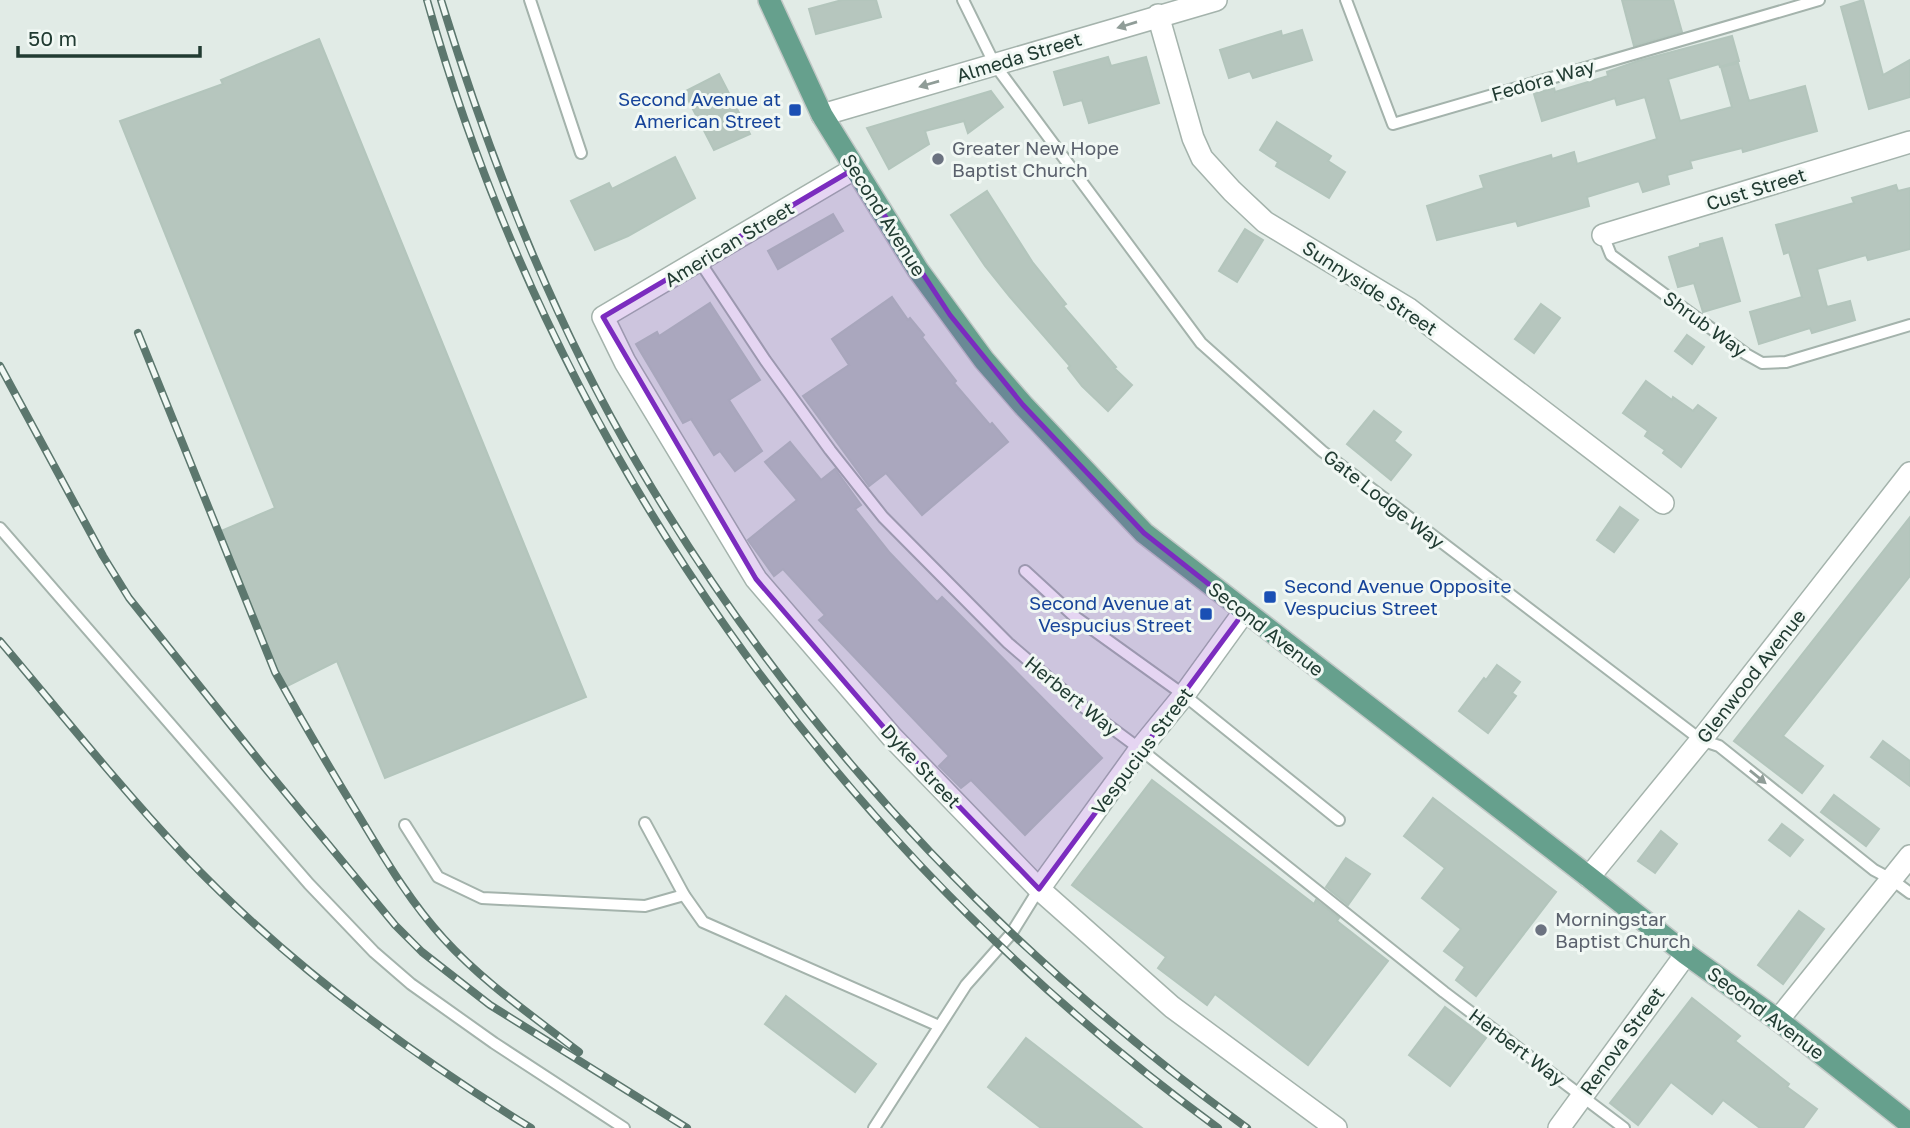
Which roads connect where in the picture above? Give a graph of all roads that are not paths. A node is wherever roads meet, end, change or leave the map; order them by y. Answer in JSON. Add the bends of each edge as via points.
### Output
{"nodes":[{"id":1,"x":530,"y":0,"type":"edge"},
{"id":2,"x":769,"y":0,"type":"edge"},
{"id":3,"x":963,"y":0,"type":"edge"},
{"id":4,"x":1216,"y":0,"type":"edge"},
{"id":5,"x":1346,"y":0,"type":"edge"},
{"id":6,"x":1819,"y":0,"type":"edge"},
{"id":7,"x":1158,"y":15,"type":"junction"},
{"id":8,"x":995,"y":65,"type":"junction"},
{"id":9,"x":822,"y":115,"type":"junction"},
{"id":10,"x":1910,"y":142,"type":"edge"},
{"id":11,"x":581,"y":153,"type":"dead end"},
{"id":12,"x":854,"y":169,"type":"junction"},
{"id":13,"x":1603,"y":235,"type":"joint"},
{"id":14,"x":700,"y":262,"type":"junction"},
{"id":15,"x":603,"y":317,"type":"joint"},
{"id":16,"x":1910,"y":325,"type":"edge"},
{"id":17,"x":1910,"y":473,"type":"edge"},
{"id":18,"x":1663,"y":503,"type":"dead end"},
{"id":19,"x":0,"y":528,"type":"edge"},
{"id":20,"x":1026,"y":571,"type":"dead end"},
{"id":21,"x":1244,"y":612,"type":"junction"},
{"id":22,"x":1184,"y":695,"type":"junction"},
{"id":23,"x":1701,"y":740,"type":"junction"},
{"id":24,"x":1140,"y":750,"type":"junction"},
{"id":25,"x":1339,"y":820,"type":"dead end"},
{"id":26,"x":645,"y":823,"type":"dead end"},
{"id":27,"x":405,"y":825,"type":"dead end"},
{"id":28,"x":1910,"y":856,"type":"edge"},
{"id":29,"x":1589,"y":877,"type":"junction"},
{"id":30,"x":1891,"y":879,"type":"junction"},
{"id":31,"x":1039,"y":889,"type":"junction"},
{"id":32,"x":1910,"y":893,"type":"edge"},
{"id":33,"x":684,"y":895,"type":"junction"},
{"id":34,"x":1686,"y":954,"type":"junction"},
{"id":35,"x":1778,"y":1020,"type":"junction"},
{"id":36,"x":939,"y":1026,"type":"junction"},
{"id":37,"x":1582,"y":1095,"type":"junction"},
{"id":38,"x":1910,"y":1124,"type":"edge"},
{"id":39,"x":624,"y":1128,"type":"edge"},
{"id":40,"x":874,"y":1128,"type":"edge"},
{"id":41,"x":1336,"y":1128,"type":"edge"},
{"id":42,"x":1559,"y":1128,"type":"edge"},
{"id":43,"x":1624,"y":1128,"type":"edge"}],
"edges":[{"from":1,"to":11,"type":"lane"},
{"from":2,"to":9,"type":"main road","name":"Second Avenue"},
{"from":3,"to":8,"type":"lane","name":"Gate Lodge Way"},
{"from":4,"to":7,"type":"street","name":"Almeda Street"},
{"from":5,"to":6,"type":"lane","name":"Fedora Way","via":[[1393,124]]},
{"from":7,"to":8,"type":"street","name":"Almeda Street","one_way":true},
{"from":7,"to":18,"type":"street","name":"Sunnyside Street","via":[[1193,138],[1202,158],[1232,191],[1265,222],[1409,309]]},
{"from":8,"to":9,"type":"street","name":"Almeda Street","one_way":true},
{"from":8,"to":23,"type":"lane","name":"Gate Lodge Way","via":[[1201,343],[1322,451]]},
{"from":9,"to":12,"type":"main road","name":"Second Avenue"},
{"from":10,"to":13,"type":"street","name":"Cust Street"},
{"from":12,"to":14,"type":"street","name":"American Street"},
{"from":12,"to":21,"type":"main road","name":"Second Avenue","via":[[942,304],[1023,405],[1144,533]]},
{"from":13,"to":16,"type":"lane","name":"Shrub Way","via":[[1611,255],[1762,363],[1786,362]]},
{"from":14,"to":15,"type":"street","name":"American Street"},
{"from":14,"to":24,"type":"lane","name":"Herbert Way","via":[[771,369],[883,517],[1008,643]]},
{"from":15,"to":31,"type":"street","name":"Dyke Street","via":[[625,362],[756,579],[892,737]]},
{"from":17,"to":23,"type":"street","name":"Glenwood Avenue"},
{"from":19,"to":39,"type":"lane","via":[[374,953],[494,1043]]},
{"from":20,"to":22,"type":"lane","via":[[1074,616]]},
{"from":21,"to":22,"type":"street","name":"Vespucius Street"},
{"from":21,"to":29,"type":"main road","name":"Second Avenue"},
{"from":22,"to":24,"type":"street","name":"Vespucius Street"},
{"from":22,"to":25,"type":"lane"},
{"from":23,"to":29,"type":"street","name":"Glenwood Avenue"},
{"from":23,"to":30,"type":"lane","name":"Gate Lodge Way","one_way":true,"via":[[1719,746]]},
{"from":24,"to":31,"type":"street","name":"Vespucius Street"},
{"from":24,"to":37,"type":"lane","name":"Herbert Way","via":[[1444,992]]},
{"from":26,"to":33,"type":"lane"},
{"from":27,"to":33,"type":"lane","via":[[438,877],[482,898],[645,906]]},
{"from":28,"to":30,"type":"street"},
{"from":29,"to":34,"type":"main road","name":"Second Avenue"},
{"from":30,"to":32,"type":"lane","name":"Gate Lodge Way"},
{"from":30,"to":35,"type":"street"},
{"from":31,"to":36,"type":"lane","via":[[1011,934],[966,985]]},
{"from":31,"to":41,"type":"street","name":"Dyke Street","via":[[1172,1007]]},
{"from":33,"to":36,"type":"lane","via":[[703,922]]},
{"from":34,"to":35,"type":"main road","name":"Second Avenue"},
{"from":34,"to":37,"type":"street","name":"Renova Street"},
{"from":35,"to":38,"type":"main road","name":"Second Avenue"},
{"from":36,"to":40,"type":"lane"},
{"from":37,"to":42,"type":"street","name":"Renova Street"},
{"from":37,"to":43,"type":"lane","name":"Herbert Way"}]}
